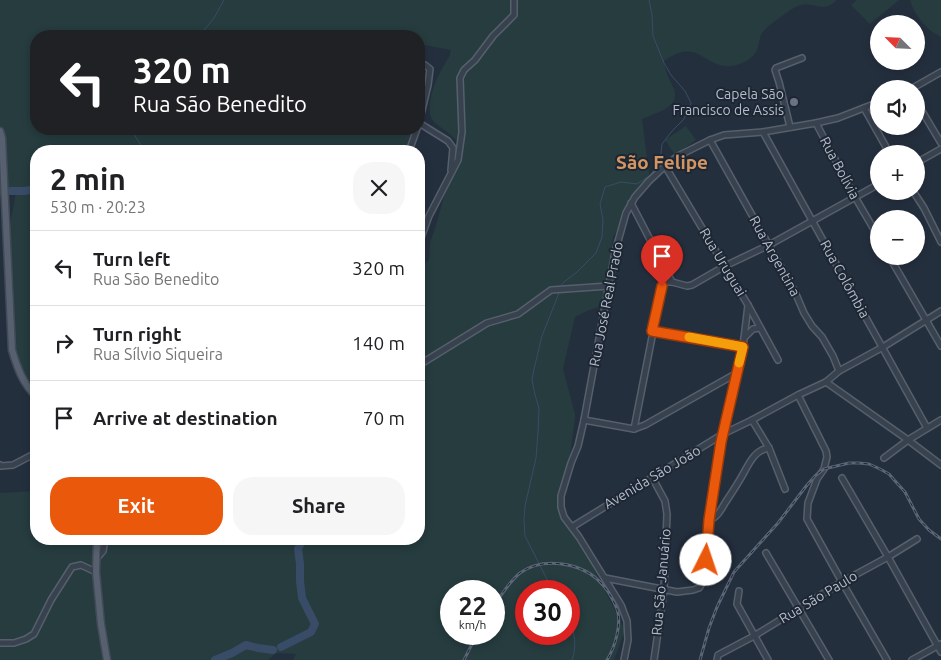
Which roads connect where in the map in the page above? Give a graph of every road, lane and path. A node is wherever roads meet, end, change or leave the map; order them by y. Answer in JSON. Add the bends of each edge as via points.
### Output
{"nodes":[{"id":1,"x":514,"y":0,"type":"edge"},
{"id":2,"x":802,"y":58,"type":"dead end"},
{"id":3,"x":425,"y":65,"type":"edge"},
{"id":4,"x":941,"y":72,"type":"edge"},
{"id":5,"x":925,"y":81,"type":"edge"},
{"id":6,"x":425,"y":98,"type":"edge"},
{"id":7,"x":870,"y":106,"type":"edge"},
{"id":8,"x":864,"y":108,"type":"junction"},
{"id":9,"x":925,"y":116,"type":"edge"},
{"id":10,"x":816,"y":124,"type":"junction"},
{"id":11,"x":425,"y":127,"type":"edge"},
{"id":12,"x":790,"y":127,"type":"junction"},
{"id":13,"x":0,"y":132,"type":"edge"},
{"id":14,"x":763,"y":132,"type":"junction"},
{"id":15,"x":710,"y":140,"type":"junction"},
{"id":16,"x":941,"y":143,"type":"edge"},
{"id":17,"x":885,"y":145,"type":"edge"},
{"id":18,"x":941,"y":149,"type":"edge"},
{"id":19,"x":925,"y":158,"type":"edge"},
{"id":20,"x":665,"y":166,"type":"junction"},
{"id":21,"x":450,"y":175,"type":"junction"},
{"id":22,"x":870,"y":189,"type":"edge"},
{"id":23,"x":855,"y":197,"type":"junction"},
{"id":24,"x":919,"y":200,"type":"edge"},
{"id":25,"x":631,"y":203,"type":"junction"},
{"id":26,"x":813,"y":221,"type":"junction"},
{"id":27,"x":870,"y":223,"type":"edge"},
{"id":28,"x":425,"y":226,"type":"edge"},
{"id":29,"x":941,"y":242,"type":"edge"},
{"id":30,"x":769,"y":245,"type":"junction"},
{"id":31,"x":894,"y":265,"type":"edge"},
{"id":32,"x":725,"y":266,"type":"junction"},
{"id":33,"x":672,"y":282,"type":"junction"},
{"id":34,"x":609,"y":286,"type":"junction"},
{"id":35,"x":748,"y":305,"type":"junction"},
{"id":36,"x":941,"y":311,"type":"edge"},
{"id":37,"x":926,"y":321,"type":"junction"},
{"id":38,"x":760,"y":328,"type":"junction"},
{"id":39,"x":652,"y":331,"type":"junction"},
{"id":40,"x":744,"y":338,"type":"junction"},
{"id":41,"x":941,"y":346,"type":"edge"},
{"id":42,"x":743,"y":347,"type":"junction"},
{"id":43,"x":883,"y":347,"type":"junction"},
{"id":44,"x":778,"y":360,"type":"dead end"},
{"id":45,"x":425,"y":361,"type":"edge"},
{"id":46,"x":839,"y":371,"type":"junction"},
{"id":47,"x":737,"y":373,"type":"junction"},
{"id":48,"x":826,"y":382,"type":"junction"},
{"id":49,"x":30,"y":391,"type":"edge"},
{"id":50,"x":798,"y":394,"type":"junction"},
{"id":51,"x":584,"y":420,"type":"junction"},
{"id":52,"x":752,"y":420,"type":"junction"},
{"id":53,"x":941,"y":420,"type":"edge"},
{"id":54,"x":927,"y":428,"type":"junction"},
{"id":55,"x":634,"y":429,"type":"junction"},
{"id":56,"x":724,"y":434,"type":"junction"},
{"id":57,"x":908,"y":440,"type":"junction"},
{"id":58,"x":769,"y":448,"type":"junction"},
{"id":59,"x":30,"y":457,"type":"edge"},
{"id":60,"x":884,"y":458,"type":"dead end"},
{"id":61,"x":0,"y":465,"type":"edge"},
{"id":62,"x":941,"y":466,"type":"edge"},
{"id":63,"x":652,"y":477,"type":"junction"},
{"id":64,"x":842,"y":478,"type":"dead end"},
{"id":65,"x":785,"y":488,"type":"dead end"},
{"id":66,"x":709,"y":520,"type":"junction"},
{"id":67,"x":572,"y":526,"type":"junction"},
{"id":68,"x":917,"y":539,"type":"dead end"},
{"id":69,"x":97,"y":545,"type":"edge"},
{"id":70,"x":104,"y":545,"type":"edge"},
{"id":71,"x":766,"y":553,"type":"dead end"},
{"id":72,"x":888,"y":557,"type":"junction"},
{"id":73,"x":96,"y":558,"type":"junction"},
{"id":74,"x":96,"y":572,"type":"junction"},
{"id":75,"x":605,"y":578,"type":"junction"},
{"id":76,"x":842,"y":582,"type":"junction"},
{"id":77,"x":664,"y":590,"type":"junction"},
{"id":78,"x":739,"y":590,"type":"dead end"},
{"id":79,"x":799,"y":608,"type":"junction"},
{"id":80,"x":754,"y":636,"type":"junction"},
{"id":81,"x":0,"y":642,"type":"edge"},
{"id":82,"x":939,"y":645,"type":"edge"},
{"id":83,"x":941,"y":652,"type":"edge"},
{"id":84,"x":718,"y":658,"type":"edge"},
{"id":85,"x":107,"y":660,"type":"edge"},
{"id":86,"x":624,"y":660,"type":"edge"},
{"id":87,"x":654,"y":660,"type":"edge"},
{"id":88,"x":768,"y":660,"type":"edge"},
{"id":89,"x":829,"y":660,"type":"edge"},
{"id":90,"x":888,"y":660,"type":"edge"},
{"id":91,"x":912,"y":660,"type":"edge"}],
"edges":[{"from":1,"to":21,"type":"street","via":[[514,15],[460,78],[462,132],[458,160]]},
{"from":2,"to":12,"type":"street","via":[[775,70]]},
{"from":3,"to":6,"type":"street","via":[[430,68]]},
{"from":4,"to":5,"type":"street"},
{"from":7,"to":8,"type":"street","name":"Rua José Real Prado"},
{"from":8,"to":10,"type":"street","name":"Rua José Real Prado"},
{"from":8,"to":17,"type":"street"},
{"from":9,"to":16,"type":"street"},
{"from":10,"to":12,"type":"street","name":"Rua José Real Prado"},
{"from":10,"to":23,"type":"street","name":"Rua Bolívia"},
{"from":11,"to":21,"type":"street","via":[[448,141],[453,148]]},
{"from":12,"to":14,"type":"street","name":"Rua José Real Prado"},
{"from":13,"to":49,"type":"main road","via":[[12,350],[22,379]]},
{"from":14,"to":15,"type":"street","name":"Rua José Real Prado","via":[[724,135]]},
{"from":14,"to":26,"type":"street","name":"Rua Colômbia"},
{"from":15,"to":20,"type":"street","name":"Rua José Real Prado"},
{"from":15,"to":30,"type":"street","name":"Rua Argentina"},
{"from":18,"to":19,"type":"street"},
{"from":20,"to":25,"type":"street","name":"Rua José Real Prado"},
{"from":20,"to":32,"type":"street","name":"Rua Uruguai"},
{"from":21,"to":28,"type":"street"},
{"from":22,"to":23,"type":"street"},
{"from":23,"to":26,"type":"street"},
{"from":23,"to":27,"type":"street","name":"Rua Bolívia"},
{"from":24,"to":29,"type":"street"},
{"from":25,"to":33,"type":"street"},
{"from":25,"to":34,"type":"street","name":"Rua José Real Prado","via":[[614,252]]},
{"from":26,"to":30,"type":"street"},
{"from":26,"to":43,"type":"street","name":"Rua Colômbia"},
{"from":30,"to":32,"type":"street"},
{"from":30,"to":46,"type":"street","name":"Rua Argentina"},
{"from":31,"to":37,"type":"street"},
{"from":32,"to":33,"type":"street","via":[[692,285]]},
{"from":32,"to":35,"type":"street","name":"Rua Uruguai"},
{"from":33,"to":39,"type":"street","via":[[662,286]]},
{"from":34,"to":45,"type":"street","via":[[551,290],[518,314],[487,323]]},
{"from":34,"to":51,"type":"street","name":"Rua José Real Prado"},
{"from":35,"to":38,"type":"street","name":"Rua Uruguai"},
{"from":35,"to":40,"type":"street"},
{"from":36,"to":37,"type":"street","name":"Avenida São João"},
{"from":37,"to":41,"type":"street"},
{"from":37,"to":43,"type":"street","name":"Avenida São João"},
{"from":38,"to":40,"type":"street","via":[[753,329]]},
{"from":38,"to":44,"type":"street","name":"Rua Uruguai"},
{"from":39,"to":42,"type":"street"},
{"from":39,"to":55,"type":"street"},
{"from":40,"to":42,"type":"street"},
{"from":42,"to":47,"type":"street"},
{"from":43,"to":46,"type":"street","name":"Avenida São João"},
{"from":43,"to":54,"type":"street","name":"Rua Colômbia"},
{"from":46,"to":48,"type":"street","name":"Avenida São João"},
{"from":47,"to":55,"type":"street"},
{"from":47,"to":56,"type":"street"},
{"from":48,"to":50,"type":"street","name":"Avenida São João"},
{"from":48,"to":57,"type":"street"},
{"from":50,"to":52,"type":"street","name":"Avenida São João"},
{"from":50,"to":76,"type":"street","via":[[827,457],[824,469],[813,486],[807,519]]},
{"from":51,"to":55,"type":"street"},
{"from":51,"to":67,"type":"street","name":"Rua José Real Prado","via":[[561,496],[564,516]]},
{"from":52,"to":56,"type":"street","name":"Avenida São João"},
{"from":52,"to":58,"type":"street"},
{"from":53,"to":54,"type":"street"},
{"from":54,"to":57,"type":"street"},
{"from":56,"to":63,"type":"street","name":"Avenida São João"},
{"from":56,"to":66,"type":"street"},
{"from":57,"to":60,"type":"street"},
{"from":57,"to":62,"type":"street"},
{"from":58,"to":65,"type":"street"},
{"from":58,"to":66,"type":"street","via":[[750,460],[716,517]]},
{"from":59,"to":61,"type":"street","via":[[13,465]]},
{"from":63,"to":67,"type":"street","name":"Avenida São João"},
{"from":63,"to":77,"type":"street","name":"Rua São Januário","via":[[665,501],[667,514]]},
{"from":64,"to":72,"type":"street"},
{"from":66,"to":77,"type":"street","via":[[705,579],[699,588],[693,590]]},
{"from":67,"to":75,"type":"street","name":"Rua José Real Prado"},
{"from":68,"to":72,"type":"street","name":"Rua São Paulo"},
{"from":69,"to":73,"type":"main road"},
{"from":70,"to":73,"type":"street"},
{"from":71,"to":79,"type":"street"},
{"from":72,"to":76,"type":"street","name":"Rua São Paulo"},
{"from":72,"to":82,"type":"street"},
{"from":73,"to":74,"type":"main road"},
{"from":74,"to":81,"type":"street","via":[[81,565],[72,567],[34,634],[14,643]]},
{"from":74,"to":85,"type":"main road"},
{"from":75,"to":77,"type":"street"},
{"from":75,"to":86,"type":"street","name":"Rua José Real Prado","via":[[622,604],[628,621]]},
{"from":76,"to":79,"type":"street","name":"Rua São Paulo"},
{"from":76,"to":90,"type":"street"},
{"from":77,"to":87,"type":"street","name":"Rua São Januário"},
{"from":78,"to":80,"type":"street","via":[[737,604]]},
{"from":79,"to":80,"type":"street","name":"Rua São Paulo"},
{"from":79,"to":89,"type":"street"},
{"from":80,"to":84,"type":"street","name":"Rua São Paulo"},
{"from":80,"to":88,"type":"street"},
{"from":82,"to":83,"type":"street"},
{"from":82,"to":91,"type":"street"}]}
